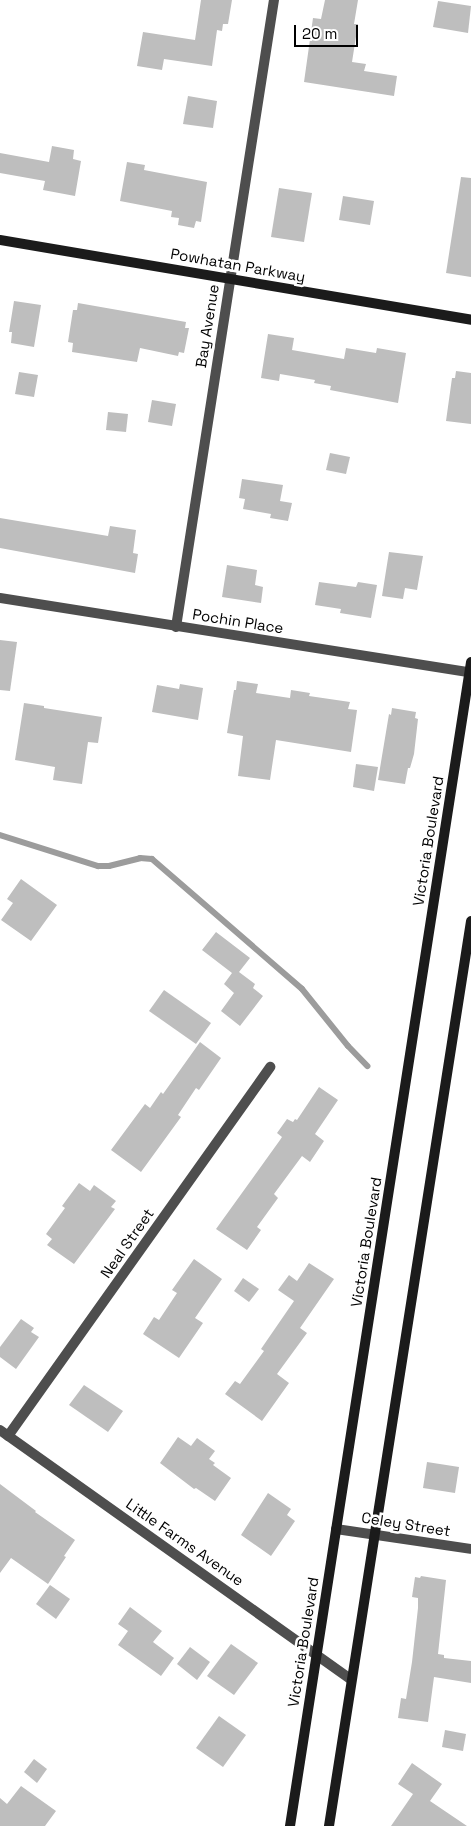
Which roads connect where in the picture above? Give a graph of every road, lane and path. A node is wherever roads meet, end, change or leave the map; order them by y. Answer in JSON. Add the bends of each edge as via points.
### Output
{"nodes":[{"id":1,"x":274,"y":0,"type":"edge"},
{"id":2,"x":0,"y":240,"type":"edge"},
{"id":3,"x":230,"y":279,"type":"junction"},
{"id":4,"x":471,"y":320,"type":"edge"},
{"id":5,"x":0,"y":598,"type":"edge"},
{"id":6,"x":176,"y":627,"type":"junction"},
{"id":7,"x":471,"y":662,"type":"edge"},
{"id":8,"x":470,"y":673,"type":"edge"},
{"id":9,"x":471,"y":921,"type":"edge"},
{"id":10,"x":270,"y":1066,"type":"dead end"},
{"id":11,"x":4,"y":1433,"type":"edge"},
{"id":12,"x":336,"y":1529,"type":"junction"},
{"id":13,"x":374,"y":1534,"type":"junction"},
{"id":14,"x":471,"y":1549,"type":"edge"},
{"id":15,"x":316,"y":1654,"type":"junction"},
{"id":16,"x":351,"y":1679,"type":"junction"},
{"id":17,"x":290,"y":1826,"type":"edge"},
{"id":18,"x":329,"y":1826,"type":"edge"}],
"edges":[{"from":1,"to":3,"type":"street","name":"Bay Avenue"},
{"from":2,"to":3,"type":"main road","name":"Powhatan Parkway"},
{"from":3,"to":4,"type":"main road","name":"Powhatan Parkway"},
{"from":3,"to":6,"type":"street","name":"Bay Avenue"},
{"from":5,"to":6,"type":"street","name":"Pochin Place"},
{"from":6,"to":8,"type":"street","name":"Pochin Place"},
{"from":7,"to":8,"type":"main road","name":"Victoria Boulevard"},
{"from":8,"to":12,"type":"main road","name":"Victoria Boulevard"},
{"from":9,"to":13,"type":"main road"},
{"from":10,"to":11,"type":"street","name":"Neal Street"},
{"from":11,"to":15,"type":"street","name":"Little Farms Avenue"},
{"from":12,"to":13,"type":"street","name":"Celey Street"},
{"from":12,"to":15,"type":"main road","name":"Victoria Boulevard"},
{"from":13,"to":14,"type":"street","name":"Celey Street"},
{"from":13,"to":16,"type":"main road"},
{"from":15,"to":16,"type":"street","name":"Little Farms Avenue"},
{"from":15,"to":17,"type":"main road","name":"Victoria Boulevard"},
{"from":16,"to":18,"type":"main road"}]}
